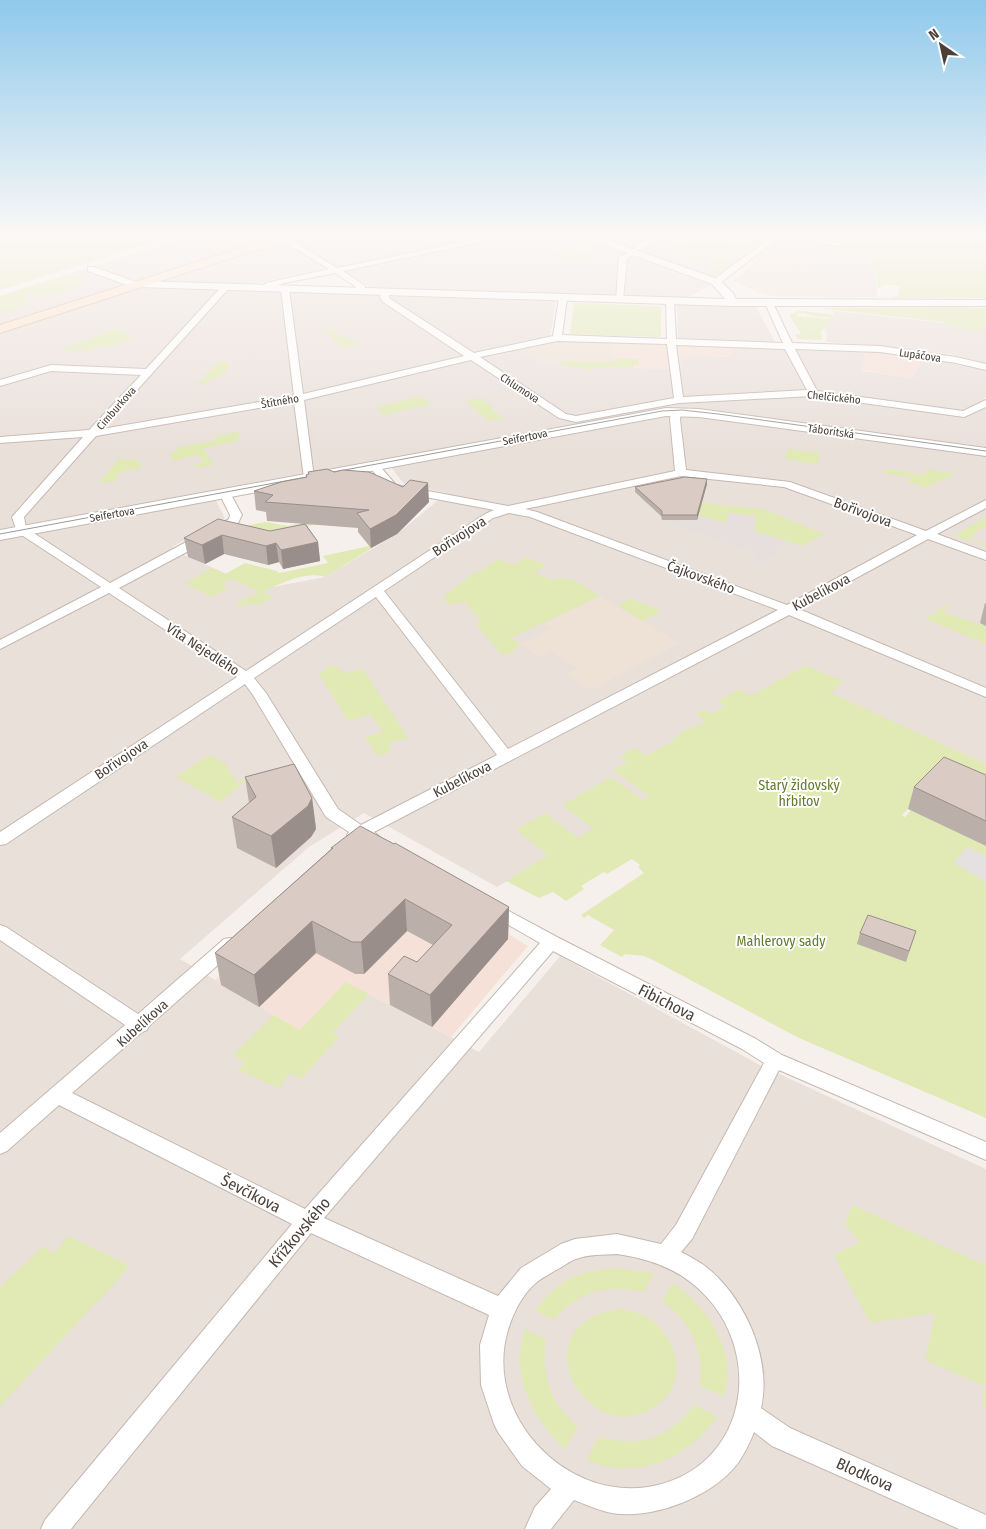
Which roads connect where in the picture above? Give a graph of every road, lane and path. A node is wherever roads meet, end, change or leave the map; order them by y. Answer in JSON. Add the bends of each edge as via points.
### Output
{"nodes":[{"id":1,"x":69,"y":306,"type":"edge"},
{"id":2,"x":208,"y":306,"type":"edge"},
{"id":3,"x":287,"y":306,"type":"edge"},
{"id":4,"x":396,"y":306,"type":"edge"},
{"id":5,"x":562,"y":306,"type":"edge"},
{"id":6,"x":670,"y":306,"type":"edge"},
{"id":7,"x":770,"y":306,"type":"edge"},
{"id":8,"x":0,"y":329,"type":"edge"},
{"id":9,"x":557,"y":338,"type":"junction"},
{"id":10,"x":673,"y":342,"type":"junction"},
{"id":11,"x":788,"y":345,"type":"junction"},
{"id":12,"x":472,"y":356,"type":"junction"},
{"id":13,"x":986,"y":368,"type":"edge"},
{"id":14,"x":148,"y":372,"type":"junction"},
{"id":15,"x":0,"y":383,"type":"edge"},
{"id":16,"x":813,"y":393,"type":"junction"},
{"id":17,"x":298,"y":398,"type":"junction"},
{"id":18,"x":986,"y":403,"type":"edge"},
{"id":19,"x":678,"y":406,"type":"junction"},
{"id":20,"x":94,"y":433,"type":"junction"},
{"id":21,"x":0,"y":440,"type":"edge"},
{"id":22,"x":986,"y":452,"type":"edge"},
{"id":23,"x":374,"y":466,"type":"junction"},
{"id":24,"x":681,"y":473,"type":"junction"},
{"id":25,"x":309,"y":478,"type":"junction"},
{"id":26,"x":225,"y":493,"type":"junction"},
{"id":27,"x":986,"y":503,"type":"edge"},
{"id":28,"x":509,"y":509,"type":"junction"},
{"id":29,"x":23,"y":531,"type":"junction"},
{"id":30,"x":0,"y":535,"type":"edge"},
{"id":31,"x":926,"y":535,"type":"junction"},
{"id":32,"x":986,"y":556,"type":"edge"},
{"id":33,"x":108,"y":588,"type":"junction"},
{"id":34,"x":376,"y":589,"type":"junction"},
{"id":35,"x":788,"y":610,"type":"junction"},
{"id":36,"x":0,"y":645,"type":"edge"},
{"id":37,"x":245,"y":676,"type":"junction"},
{"id":38,"x":986,"y":693,"type":"edge"},
{"id":39,"x":506,"y":756,"type":"junction"},
{"id":40,"x":360,"y":830,"type":"junction"},
{"id":41,"x":0,"y":840,"type":"edge"},
{"id":42,"x":387,"y":846,"type":"edge"},
{"id":43,"x":339,"y":848,"type":"edge"},
{"id":44,"x":473,"y":896,"type":"edge"},
{"id":45,"x":0,"y":931,"type":"edge"},
{"id":46,"x":243,"y":933,"type":"edge"},
{"id":47,"x":551,"y":942,"type":"junction"},
{"id":48,"x":140,"y":1025,"type":"junction"},
{"id":49,"x":775,"y":1060,"type":"junction"},
{"id":50,"x":57,"y":1096,"type":"junction"},
{"id":51,"x":0,"y":1145,"type":"edge"},
{"id":52,"x":986,"y":1151,"type":"edge"},
{"id":53,"x":308,"y":1221,"type":"junction"},
{"id":54,"x":665,"y":1255,"type":"junction"},
{"id":55,"x":503,"y":1310,"type":"junction"},
{"id":56,"x":748,"y":1413,"type":"junction"},
{"id":57,"x":569,"y":1486,"type":"junction"},
{"id":58,"x":986,"y":1528,"type":"edge"},
{"id":59,"x":54,"y":1529,"type":"edge"},
{"id":60,"x":538,"y":1529,"type":"edge"}],
"edges":[{"from":1,"to":8,"type":"main road"},
{"from":2,"to":14,"type":"street","name":"Cimburkova"},
{"from":3,"to":17,"type":"street"},
{"from":4,"to":12,"type":"street","name":"Chlumova"},
{"from":5,"to":9,"type":"street"},
{"from":6,"to":10,"type":"street"},
{"from":7,"to":11,"type":"street"},
{"from":9,"to":10,"type":"street","name":"Štítného"},
{"from":9,"to":12,"type":"street","name":"Štítného"},
{"from":10,"to":11,"type":"street","name":"Lupáčova"},
{"from":10,"to":19,"type":"street"},
{"from":11,"to":13,"type":"street","name":"Lupáčova","via":[[880,349],[956,360]]},
{"from":11,"to":16,"type":"street"},
{"from":12,"to":17,"type":"street","name":"Štítného"},
{"from":12,"to":19,"type":"street","name":"Chlumova","via":[[562,416],[576,419]]},
{"from":14,"to":15,"type":"street","via":[[51,368]]},
{"from":14,"to":20,"type":"street","name":"Cimburkova"},
{"from":16,"to":18,"type":"street","name":"Chelčického","via":[[964,414]]},
{"from":16,"to":19,"type":"street","name":"Chelčického"},
{"from":17,"to":20,"type":"street","name":"Štítného"},
{"from":17,"to":25,"type":"street"},
{"from":19,"to":22,"type":"street","name":"Táboritská","via":[[699,413]]},
{"from":19,"to":23,"type":"street","name":"Seifertova","via":[[657,413]]},
{"from":19,"to":24,"type":"street","via":[[675,419]]},
{"from":20,"to":21,"type":"street","name":"Štítného"},
{"from":20,"to":29,"type":"street","name":"Cimburkova","via":[[19,515],[18,522]]},
{"from":23,"to":25,"type":"street","name":"Seifertova"},
{"from":23,"to":28,"type":"street","name":"Čajkovského","via":[[392,488]]},
{"from":24,"to":28,"type":"street","name":"Bořivojova"},
{"from":24,"to":31,"type":"street","name":"Bořivojova","via":[[786,484]]},
{"from":25,"to":26,"type":"street","name":"Seifertova"},
{"from":26,"to":29,"type":"street","name":"Seifertova"},
{"from":26,"to":33,"type":"street","via":[[236,515],[234,522]]},
{"from":27,"to":31,"type":"street","name":"Kubelíkova"},
{"from":28,"to":34,"type":"street","name":"Bořivojova","via":[[489,516]]},
{"from":28,"to":35,"type":"street","name":"Čajkovského","via":[[533,514]]},
{"from":29,"to":30,"type":"street","name":"Seifertova"},
{"from":29,"to":33,"type":"street","name":"Víta Nejedlého"},
{"from":31,"to":32,"type":"street","name":"Bořivojova"},
{"from":31,"to":35,"type":"street","name":"Kubelíkova"},
{"from":33,"to":36,"type":"street"},
{"from":33,"to":37,"type":"street","name":"Víta Nejedlého"},
{"from":34,"to":37,"type":"street","name":"Bořivojova"},
{"from":34,"to":39,"type":"street"},
{"from":35,"to":38,"type":"street","name":"Čajkovského"},
{"from":35,"to":39,"type":"street","name":"Kubelíkova"},
{"from":37,"to":40,"type":"street","name":"Víta Nejedlého","via":[[259,693],[332,813]]},
{"from":37,"to":41,"type":"street","name":"Bořivojova"},
{"from":39,"to":40,"type":"street","name":"Kubelíkova"},
{"from":40,"to":42,"type":"street"},
{"from":40,"to":43,"type":"street","name":"Kubelíkova"},
{"from":44,"to":47,"type":"street","name":"Fibichova"},
{"from":45,"to":48,"type":"street"},
{"from":46,"to":48,"type":"street","name":"Kubelíkova"},
{"from":47,"to":49,"type":"street","name":"Fibichova"},
{"from":47,"to":53,"type":"street","name":"Křížkovského"},
{"from":48,"to":50,"type":"street","name":"Kubelíkova"},
{"from":49,"to":52,"type":"street","name":"Fibichova"},
{"from":49,"to":54,"type":"street","via":[[684,1232]]},
{"from":50,"to":51,"type":"street","name":"Kubelíkova"},
{"from":50,"to":53,"type":"street","name":"Ševčíkova"},
{"from":53,"to":55,"type":"street","name":"Ševčíkova"},
{"from":53,"to":59,"type":"street","name":"Křížkovského"},
{"from":54,"to":55,"type":"street","via":[[617,1244],[593,1245],[570,1251],[529,1275],[512,1293]]},
{"from":54,"to":56,"type":"street","via":[[703,1278],[734,1316],[745,1338],[751,1363]]},
{"from":55,"to":57,"type":"street","via":[[495,1329],[491,1358],[494,1394],[502,1416],[528,1456],[546,1473]]},
{"from":56,"to":57,"type":"street","via":[[729,1453],[713,1471],[670,1495],[619,1501]]},
{"from":56,"to":58,"type":"street","name":"Blodkova","via":[[781,1437]]},
{"from":57,"to":60,"type":"street","via":[[544,1516]]}]}
